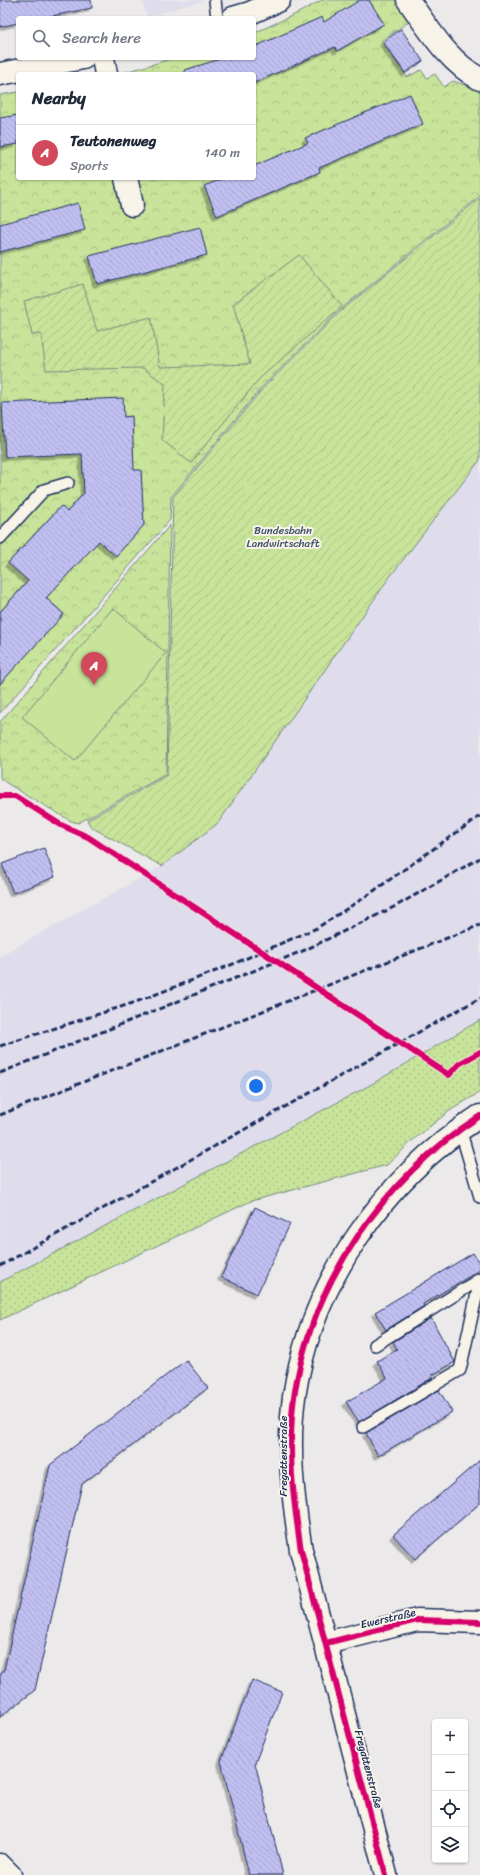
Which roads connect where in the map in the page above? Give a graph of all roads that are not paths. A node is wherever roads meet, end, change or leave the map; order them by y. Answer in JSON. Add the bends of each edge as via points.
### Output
{"nodes":[{"id":1,"x":215,"y":0,"type":"edge"},
{"id":2,"x":279,"y":0,"type":"edge"},
{"id":3,"x":408,"y":0,"type":"edge"},
{"id":4,"x":217,"y":16,"type":"edge"},
{"id":5,"x":240,"y":16,"type":"edge"},
{"id":6,"x":73,"y":60,"type":"edge"},
{"id":7,"x":103,"y":60,"type":"edge"},
{"id":8,"x":106,"y":72,"type":"edge"},
{"id":9,"x":0,"y":74,"type":"edge"},
{"id":10,"x":480,"y":79,"type":"edge"},
{"id":11,"x":126,"y":180,"type":"edge"},
{"id":12,"x":132,"y":205,"type":"dead end"},
{"id":13,"x":68,"y":483,"type":"dead end"},
{"id":14,"x":0,"y":538,"type":"edge"},
{"id":15,"x":480,"y":1116,"type":"edge"},
{"id":16,"x":460,"y":1129,"type":"junction"},
{"id":17,"x":480,"y":1197,"type":"edge"},
{"id":18,"x":480,"y":1279,"type":"edge"},
{"id":19,"x":375,"y":1345,"type":"dead end"},
{"id":20,"x":363,"y":1427,"type":"dead end"},
{"id":21,"x":480,"y":1622,"type":"edge"},
{"id":22,"x":326,"y":1644,"type":"junction"},
{"id":23,"x":0,"y":1865,"type":"edge"},
{"id":24,"x":10,"y":1875,"type":"edge"},
{"id":25,"x":386,"y":1875,"type":"edge"}],
"edges":[{"from":1,"to":4,"type":"lane"},
{"from":2,"to":5,"type":"street"},
{"from":3,"to":10,"type":"street","via":[[446,53]]},
{"from":6,"to":9,"type":"street"},
{"from":7,"to":8,"type":"street"},
{"from":11,"to":12,"type":"street"},
{"from":13,"to":14,"type":"lane","via":[[44,490]]},
{"from":15,"to":16,"type":"street","name":"Fregattenstraße"},
{"from":16,"to":17,"type":"lane"},
{"from":16,"to":22,"type":"street","name":"Fregattenstraße","via":[[427,1155],[397,1185],[356,1238],[320,1302],[305,1347],[294,1397],[291,1446],[292,1497],[301,1550]]},
{"from":18,"to":19,"type":"lane"},
{"from":18,"to":20,"type":"lane","via":[[460,1370]]},
{"from":21,"to":22,"type":"street","name":"Ewerstraße","via":[[418,1620]]},
{"from":22,"to":25,"type":"street","name":"Fregattenstraße"},
{"from":23,"to":24,"type":"street"}]}
